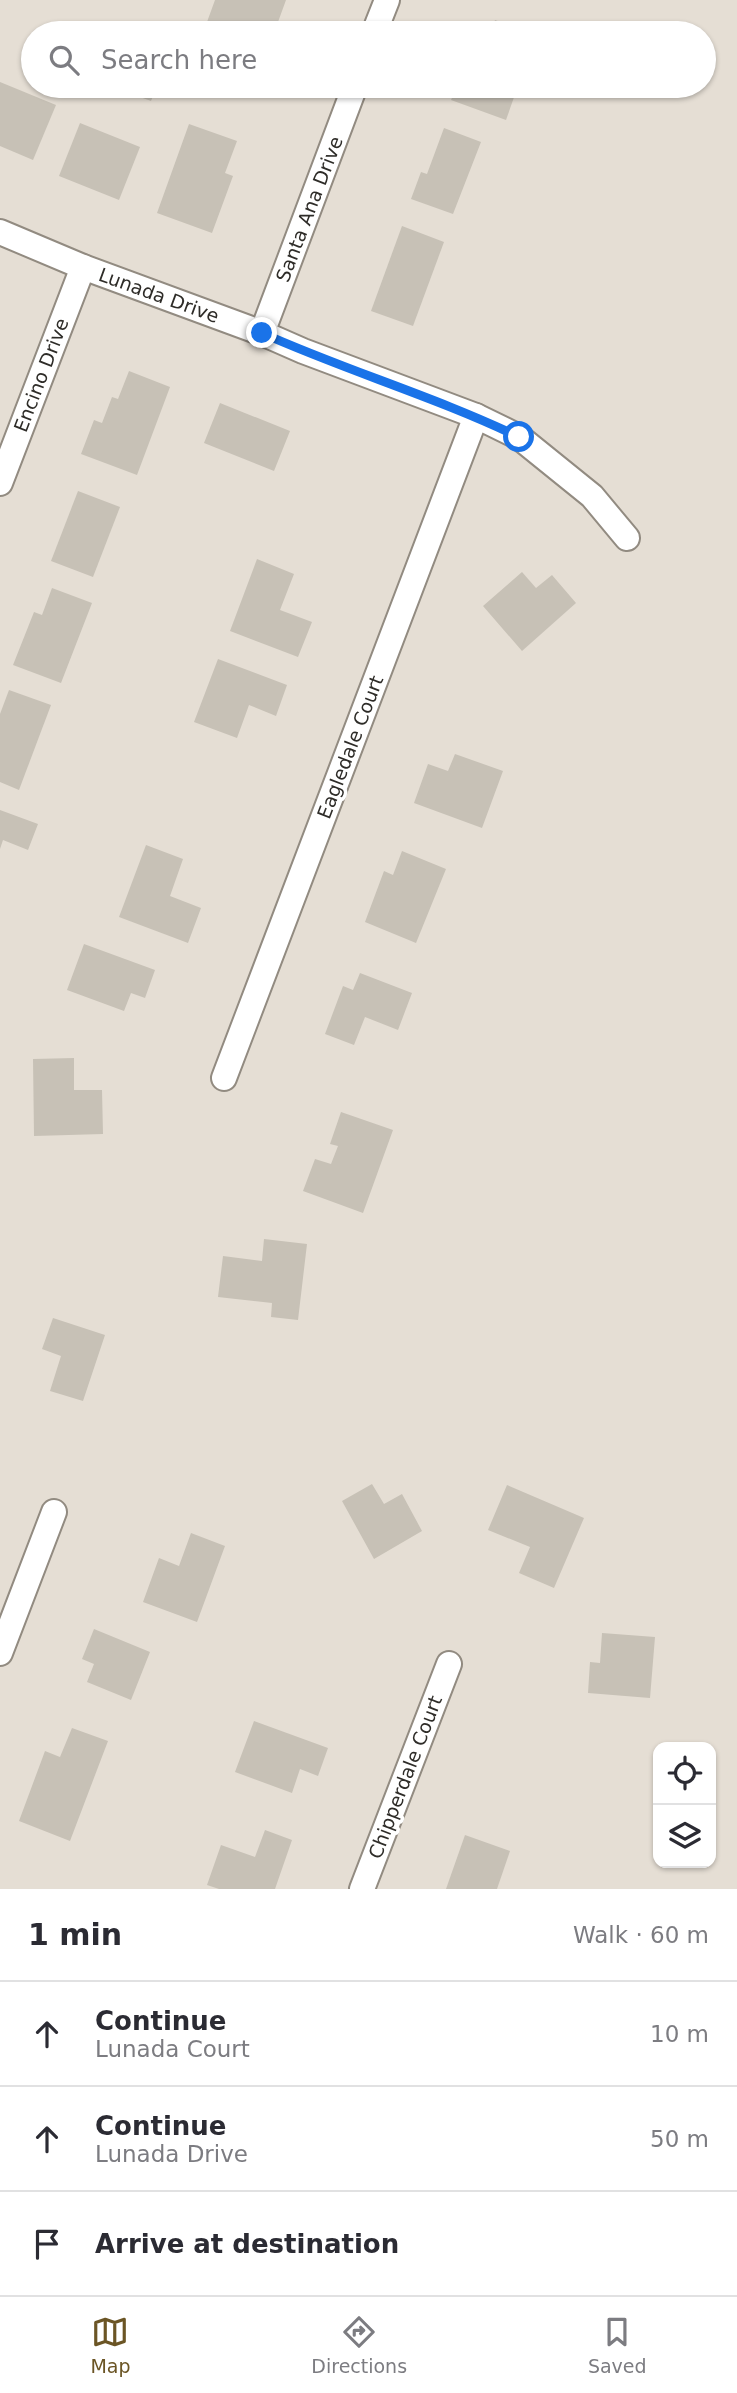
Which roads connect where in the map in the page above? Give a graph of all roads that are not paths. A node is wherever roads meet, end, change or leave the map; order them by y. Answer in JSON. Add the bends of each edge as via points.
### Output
{"nodes":[{"id":1,"x":387,"y":0,"type":"edge"},
{"id":2,"x":379,"y":21,"type":"edge"},
{"id":3,"x":350,"y":98,"type":"edge"},
{"id":4,"x":0,"y":232,"type":"edge"},
{"id":5,"x":83,"y":267,"type":"junction"},
{"id":6,"x":262,"y":333,"type":"junction"},
{"id":7,"x":476,"y":416,"type":"junction"},
{"id":8,"x":0,"y":483,"type":"edge"},
{"id":9,"x":628,"y":538,"type":"dead end"},
{"id":10,"x":225,"y":1078,"type":"dead end"},
{"id":11,"x":54,"y":1512,"type":"dead end"},
{"id":12,"x":0,"y":1653,"type":"edge"},
{"id":13,"x":449,"y":1664,"type":"dead end"},
{"id":14,"x":362,"y":1889,"type":"edge"}],
"edges":[{"from":1,"to":2,"type":"street"},
{"from":3,"to":6,"type":"street","name":"Santa Ana Drive"},
{"from":4,"to":5,"type":"street","name":"Lunada Drive"},
{"from":5,"to":6,"type":"street","name":"Lunada Drive"},
{"from":5,"to":8,"type":"street","name":"Encino Drive"},
{"from":6,"to":7,"type":"street","name":"Lunada Drive"},
{"from":7,"to":9,"type":"street","name":"Lunada Drive","via":[[542,454],[592,496]]},
{"from":7,"to":10,"type":"street","name":"Eagledale Court"},
{"from":11,"to":12,"type":"street"},
{"from":13,"to":14,"type":"street","name":"Chipperdale Court"}]}
